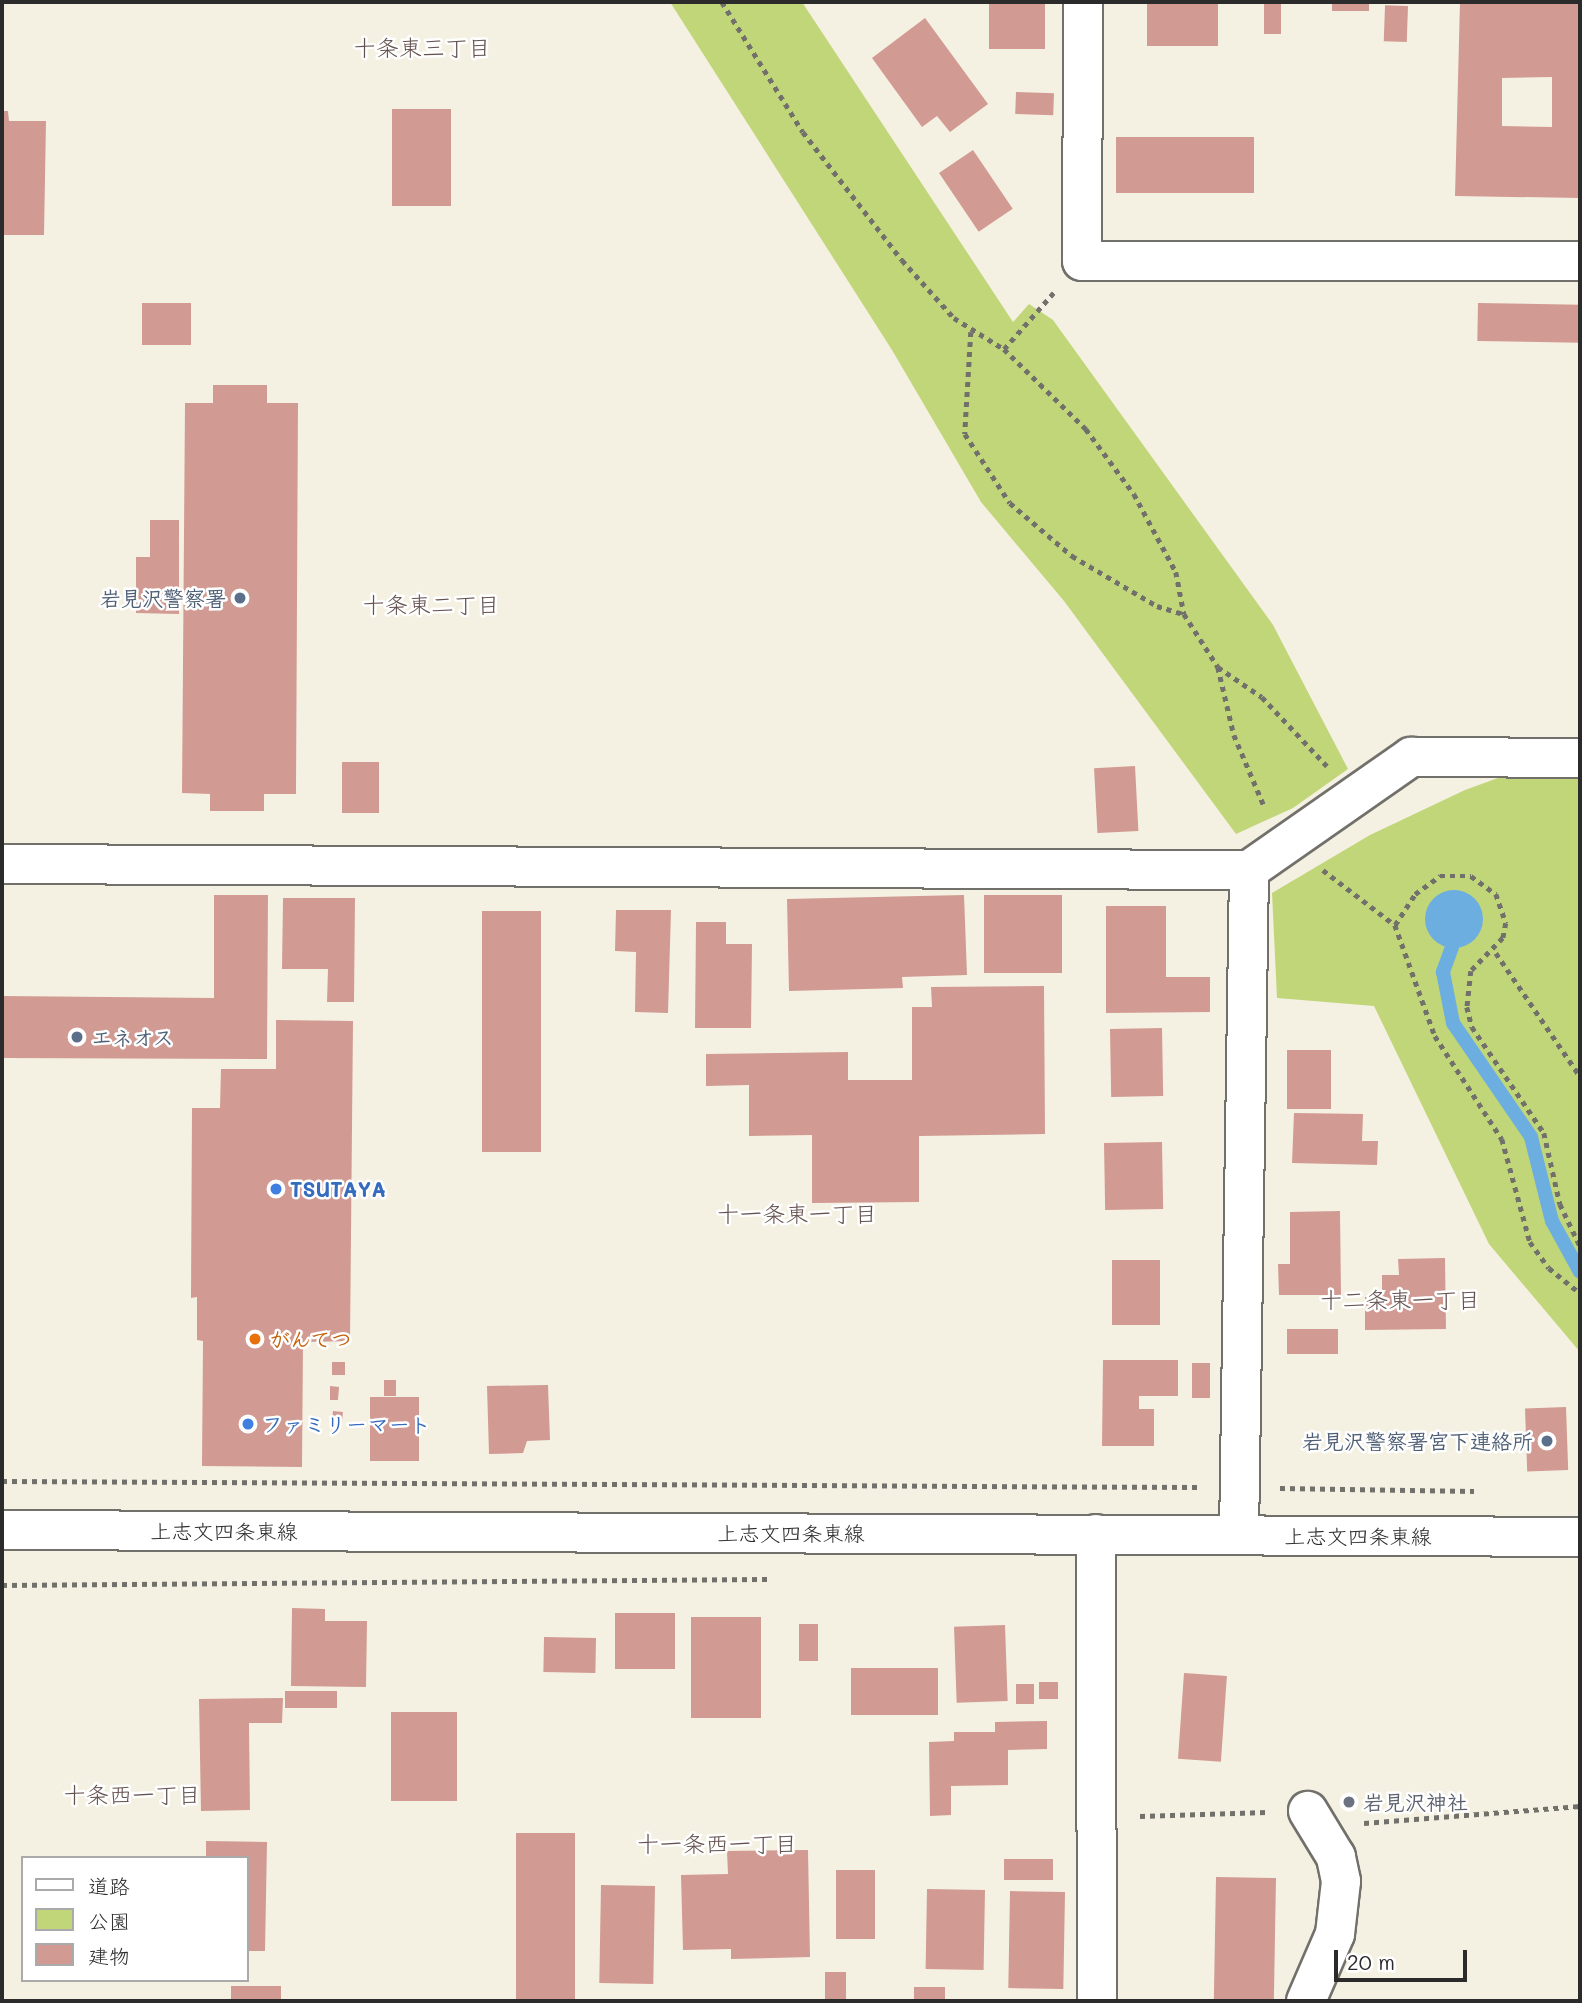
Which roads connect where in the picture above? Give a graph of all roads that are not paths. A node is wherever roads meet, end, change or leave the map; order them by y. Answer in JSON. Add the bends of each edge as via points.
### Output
{"nodes":[{"id":1,"x":1083,"y":2,"type":"edge"},
{"id":2,"x":1580,"y":261,"type":"edge"},
{"id":3,"x":1580,"y":758,"type":"edge"},
{"id":4,"x":2,"y":864,"type":"edge"},
{"id":5,"x":1249,"y":870,"type":"junction"},
{"id":6,"x":2,"y":1530,"type":"edge"},
{"id":7,"x":1097,"y":1534,"type":"junction"},
{"id":8,"x":1240,"y":1535,"type":"junction"},
{"id":9,"x":1580,"y":1536,"type":"edge"},
{"id":10,"x":1308,"y":1811,"type":"dead end"},
{"id":11,"x":1097,"y":2001,"type":"edge"},
{"id":12,"x":1306,"y":2001,"type":"edge"}],
"edges":[{"from":1,"to":2,"type":"street","via":[[1082,261]]},
{"from":3,"to":5,"type":"street","via":[[1411,757]]},
{"from":4,"to":5,"type":"street"},
{"from":5,"to":8,"type":"street"},
{"from":6,"to":7,"type":"street","name":"上志文四条東線"},
{"from":7,"to":8,"type":"street","name":"上志文四条東線"},
{"from":7,"to":11,"type":"street"},
{"from":8,"to":9,"type":"street","name":"上志文四条東線"},
{"from":10,"to":12,"type":"street","via":[[1336,1857],[1341,1881],[1335,1934]]}]}
